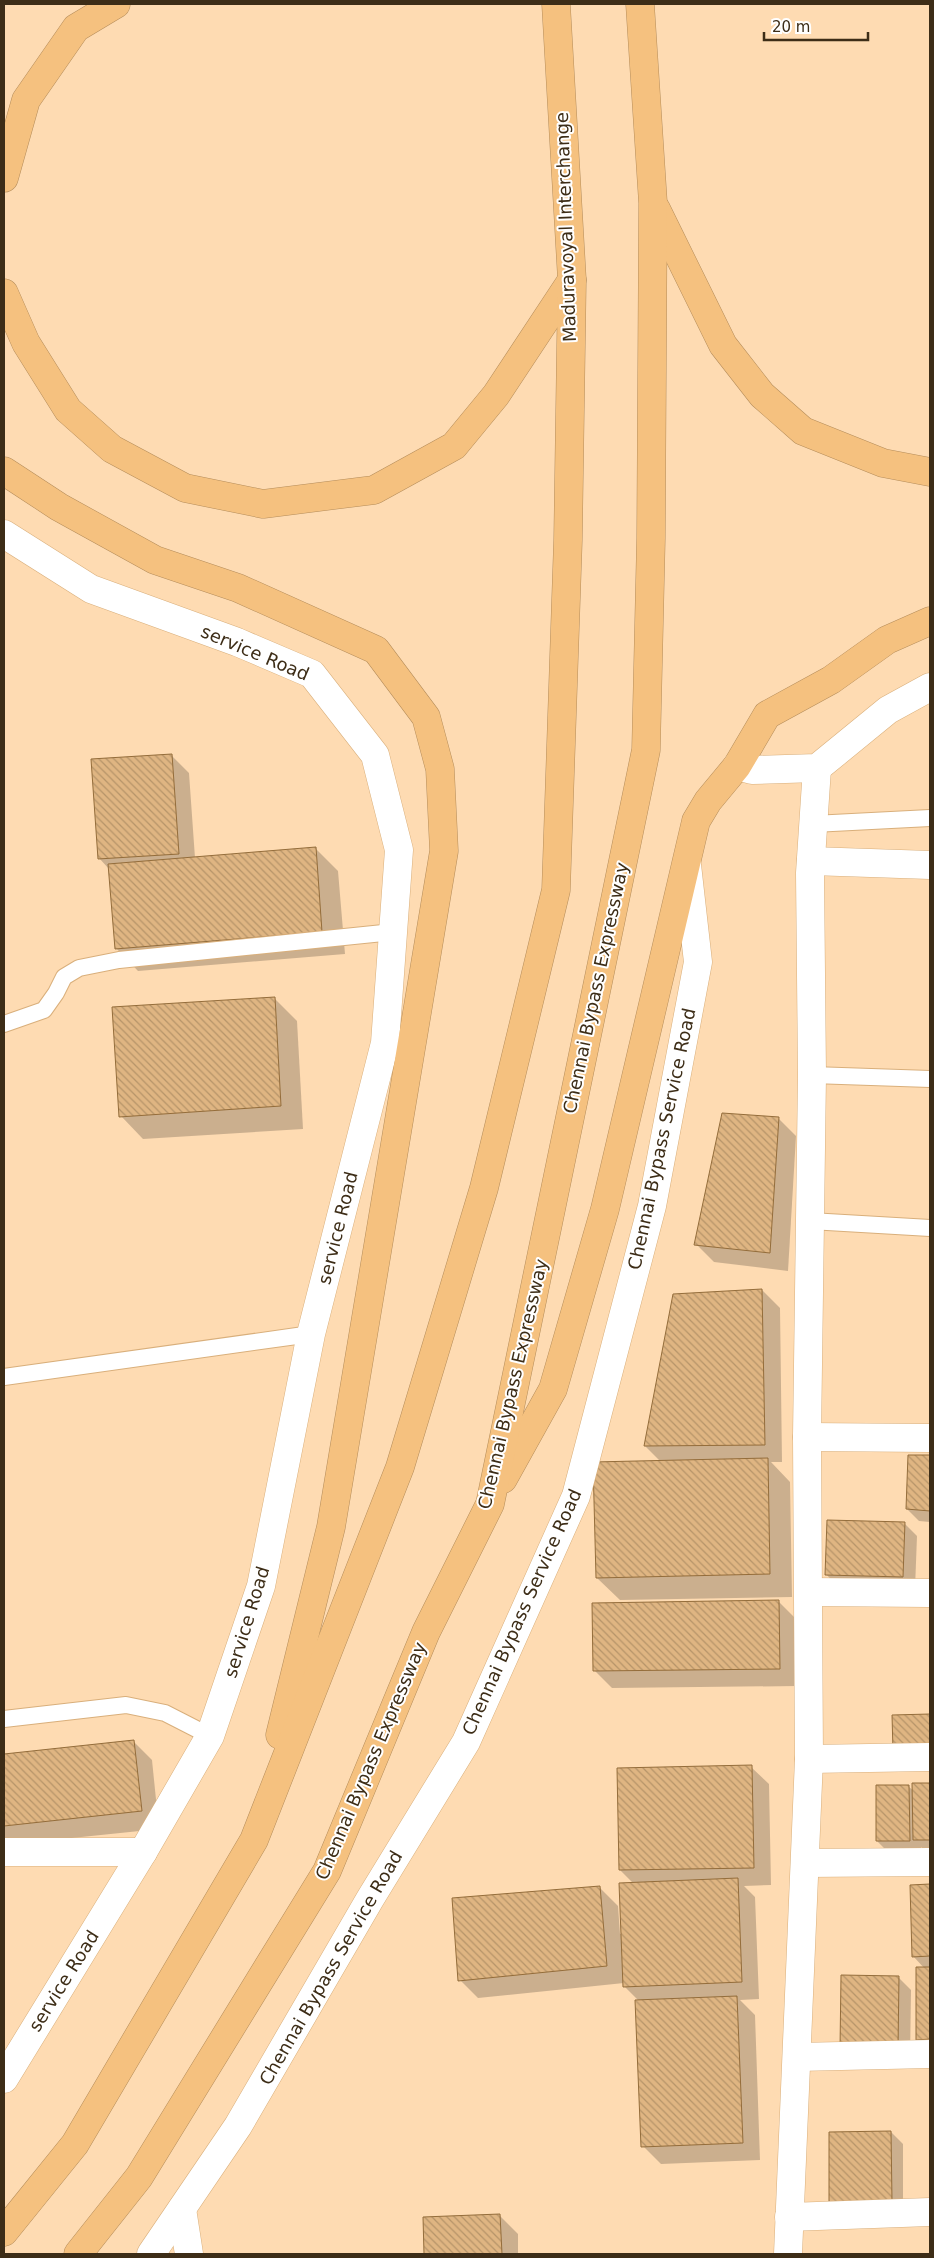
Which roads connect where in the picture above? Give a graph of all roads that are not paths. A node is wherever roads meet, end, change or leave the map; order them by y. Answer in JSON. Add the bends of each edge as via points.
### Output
{"nodes":[{"id":1,"x":116,"y":4,"type":"edge"},
{"id":2,"x":556,"y":4,"type":"edge"},
{"id":3,"x":640,"y":4,"type":"edge"},
{"id":4,"x":4,"y":178,"type":"edge"},
{"id":5,"x":653,"y":204,"type":"junction"},
{"id":6,"x":572,"y":280,"type":"junction"},
{"id":7,"x":4,"y":293,"type":"edge"},
{"id":8,"x":4,"y":471,"type":"edge"},
{"id":9,"x":930,"y":472,"type":"edge"},
{"id":10,"x":4,"y":534,"type":"edge"},
{"id":11,"x":930,"y":621,"type":"edge"},
{"id":12,"x":930,"y":687,"type":"edge"},
{"id":13,"x":737,"y":766,"type":"junction"},
{"id":14,"x":816,"y":768,"type":"junction"},
{"id":15,"x":930,"y":817,"type":"edge"},
{"id":16,"x":813,"y":824,"type":"junction"},
{"id":17,"x":811,"y":861,"type":"junction"},
{"id":18,"x":688,"y":865,"type":"junction"},
{"id":19,"x":930,"y":865,"type":"edge"},
{"id":20,"x":393,"y":932,"type":"junction"},
{"id":21,"x":4,"y":1024,"type":"edge"},
{"id":22,"x":812,"y":1075,"type":"junction"},
{"id":23,"x":930,"y":1079,"type":"edge"},
{"id":24,"x":810,"y":1221,"type":"junction"},
{"id":25,"x":930,"y":1228,"type":"edge"},
{"id":26,"x":311,"y":1334,"type":"junction"},
{"id":27,"x":4,"y":1377,"type":"edge"},
{"id":28,"x":807,"y":1437,"type":"junction"},
{"id":29,"x":930,"y":1438,"type":"edge"},
{"id":30,"x":490,"y":1504,"type":"junction"},
{"id":31,"x":809,"y":1592,"type":"junction"},
{"id":32,"x":930,"y":1593,"type":"edge"},
{"id":33,"x":4,"y":1719,"type":"edge"},
{"id":34,"x":210,"y":1736,"type":"junction"},
{"id":35,"x":930,"y":1757,"type":"edge"},
{"id":36,"x":809,"y":1759,"type":"junction"},
{"id":37,"x":254,"y":1840,"type":"junction"},
{"id":38,"x":4,"y":1852,"type":"edge"},
{"id":39,"x":143,"y":1852,"type":"junction"},
{"id":40,"x":930,"y":1862,"type":"edge"},
{"id":41,"x":805,"y":1863,"type":"junction"},
{"id":42,"x":930,"y":2054,"type":"edge"},
{"id":43,"x":798,"y":2057,"type":"junction"},
{"id":44,"x":5,"y":2073,"type":"edge"},
{"id":45,"x":182,"y":2209,"type":"junction"},
{"id":46,"x":930,"y":2212,"type":"edge"},
{"id":47,"x":790,"y":2217,"type":"junction"},
{"id":48,"x":4,"y":2232,"type":"edge"},
{"id":49,"x":78,"y":2254,"type":"edge"},
{"id":50,"x":151,"y":2254,"type":"edge"},
{"id":51,"x":189,"y":2254,"type":"edge"},
{"id":52,"x":788,"y":2254,"type":"edge"}],
"edges":[{"from":1,"to":4,"type":"highway","via":[[76,28],[26,100]]},
{"from":2,"to":6,"type":"highway","name":"Maduravoyal Interchange"},
{"from":3,"to":5,"type":"highway"},
{"from":5,"to":9,"type":"highway","via":[[723,345],[762,395],[803,431],[883,463]]},
{"from":5,"to":30,"type":"highway","name":"Chennai Bypass Expressway","via":[[646,750]]},
{"from":6,"to":7,"type":"highway","via":[[496,395],[454,446],[374,490],[263,504],[185,488],[112,449],[68,410],[26,342]]},
{"from":6,"to":37,"type":"highway","name":"Maduravoyal Interchange","via":[[568,540],[556,890],[484,1188],[400,1467]]},
{"from":8,"to":37,"type":"highway","via":[[155,560],[238,588],[376,650],[426,716],[440,769],[444,851],[331,1527]]},
{"from":10,"to":20,"type":"street","name":"service Road","via":[[91,589],[236,642],[312,674],[375,755],[399,850]]},
{"from":11,"to":13,"type":"highway","via":[[887,640],[831,680],[767,715]]},
{"from":12,"to":14,"type":"street","via":[[888,710]]},
{"from":13,"to":14,"type":"street","via":[[752,770]]},
{"from":13,"to":18,"type":"highway","via":[[696,821]]},
{"from":14,"to":16,"type":"street"},
{"from":15,"to":16,"type":"lane"},
{"from":16,"to":17,"type":"street"},
{"from":17,"to":19,"type":"street"},
{"from":17,"to":22,"type":"street"},
{"from":18,"to":30,"type":"highway","via":[[605,1210],[553,1389]]},
{"from":18,"to":45,"type":"street","name":"Chennai Bypass Service Road","via":[[698,962],[652,1206],[576,1496],[466,1742],[238,2126]]},
{"from":20,"to":21,"type":"lane","via":[[129,959],[79,968],[64,977],[44,1010]]},
{"from":20,"to":26,"type":"street","name":"service Road","via":[[385,1043]]},
{"from":22,"to":23,"type":"lane"},
{"from":22,"to":24,"type":"street"},
{"from":24,"to":25,"type":"lane"},
{"from":24,"to":28,"type":"street"},
{"from":26,"to":27,"type":"lane"},
{"from":26,"to":34,"type":"street","name":"service Road","via":[[260,1586]]},
{"from":28,"to":29,"type":"street"},
{"from":28,"to":31,"type":"street"},
{"from":30,"to":49,"type":"highway","name":"Chennai Bypass Expressway","via":[[426,1632],[327,1871],[139,2177]]},
{"from":31,"to":32,"type":"street"},
{"from":31,"to":36,"type":"street"},
{"from":33,"to":34,"type":"lane","via":[[126,1704],[165,1713]]},
{"from":34,"to":39,"type":"street","name":"service Road"},
{"from":35,"to":36,"type":"street"},
{"from":36,"to":41,"type":"street"},
{"from":37,"to":48,"type":"highway","via":[[75,2144]]},
{"from":38,"to":39,"type":"street"},
{"from":39,"to":44,"type":"street","name":"service Road"},
{"from":40,"to":41,"type":"street"},
{"from":41,"to":43,"type":"street"},
{"from":42,"to":43,"type":"street"},
{"from":43,"to":47,"type":"street"},
{"from":45,"to":50,"type":"street","name":"Chennai Bypass Service Road"},
{"from":45,"to":51,"type":"street"},
{"from":46,"to":47,"type":"street"},
{"from":47,"to":52,"type":"street"}]}
